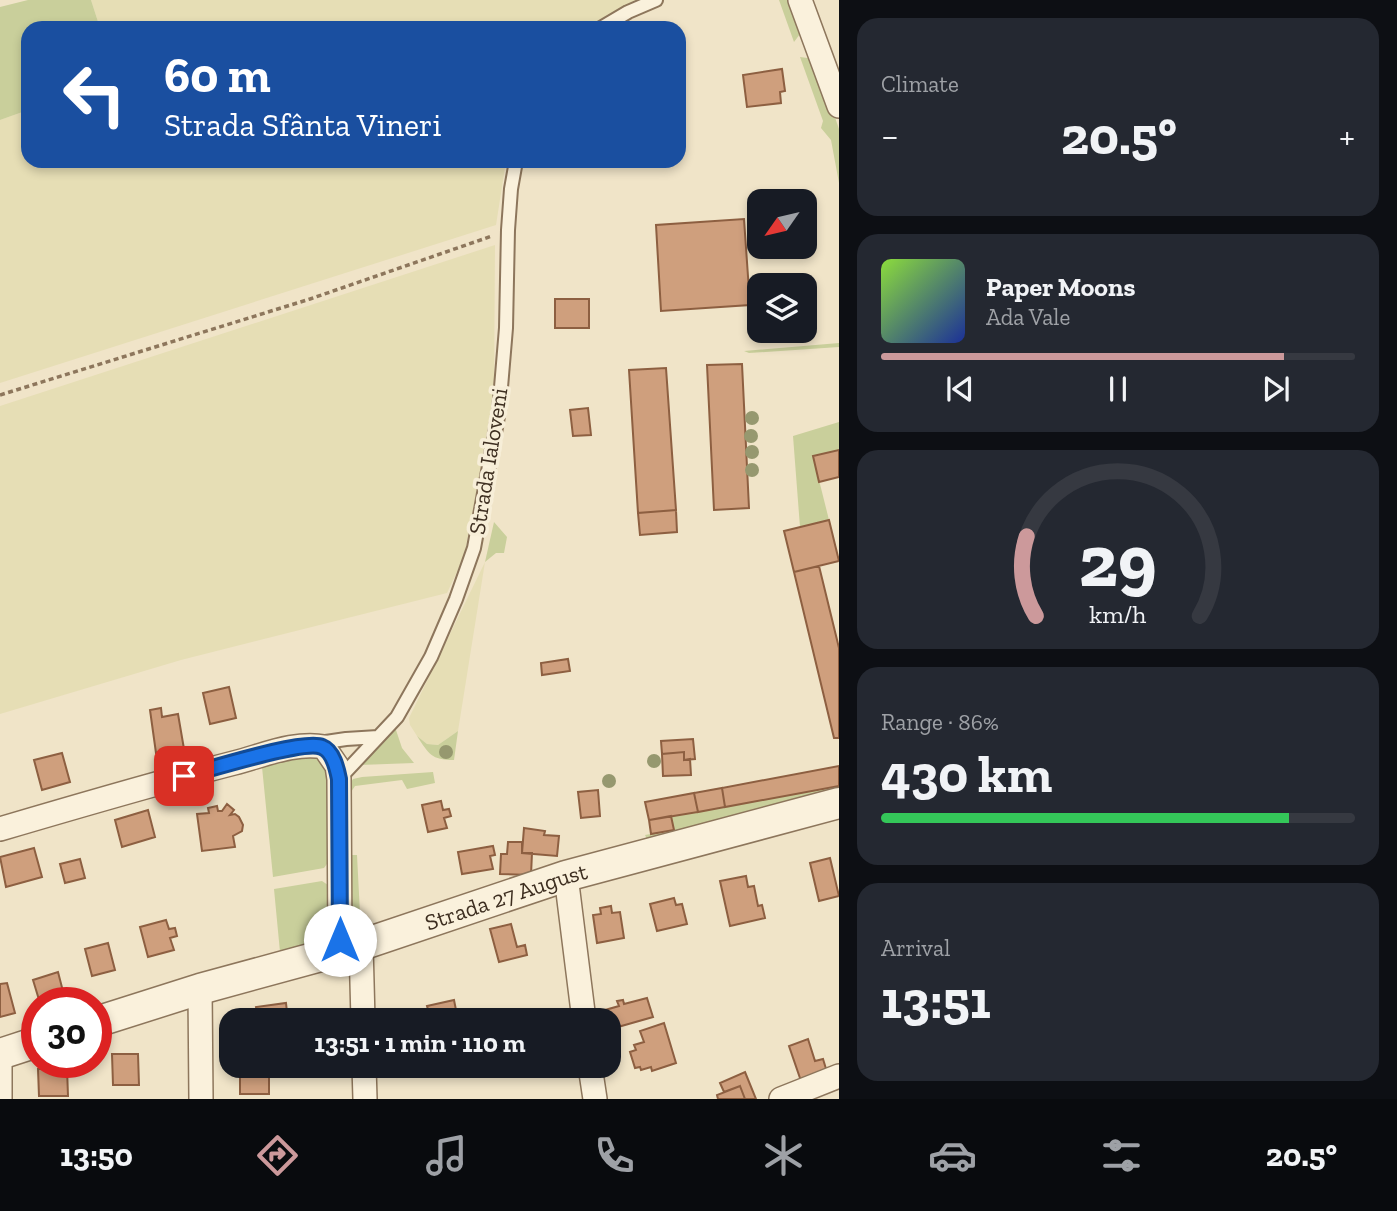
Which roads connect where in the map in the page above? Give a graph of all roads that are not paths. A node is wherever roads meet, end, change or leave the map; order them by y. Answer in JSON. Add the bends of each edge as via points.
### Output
{"nodes":[{"id":1,"x":656,"y":0,"type":"edge"},
{"id":2,"x":800,"y":0,"type":"edge"},
{"id":3,"x":612,"y":21,"type":"edge"},
{"id":4,"x":839,"y":106,"type":"edge"},
{"id":5,"x":515,"y":168,"type":"edge"},
{"id":6,"x":378,"y":737,"type":"junction"},
{"id":7,"x":313,"y":745,"type":"junction"},
{"id":8,"x":339,"y":779,"type":"junction"},
{"id":9,"x":839,"y":803,"type":"edge"},
{"id":10,"x":0,"y":829,"type":"edge"},
{"id":11,"x":566,"y":876,"type":"junction"},
{"id":12,"x":351,"y":948,"type":"junction"},
{"id":13,"x":200,"y":989,"type":"junction"},
{"id":14,"x":361,"y":1008,"type":"edge"},
{"id":15,"x":582,"y":1008,"type":"edge"},
{"id":16,"x":112,"y":1018,"type":"edge"},
{"id":17,"x":21,"y":1047,"type":"edge"},
{"id":18,"x":0,"y":1054,"type":"edge"},
{"id":19,"x":839,"y":1076,"type":"edge"},
{"id":20,"x":364,"y":1078,"type":"edge"},
{"id":21,"x":592,"y":1078,"type":"edge"},
{"id":22,"x":0,"y":1099,"type":"edge"},
{"id":23,"x":201,"y":1099,"type":"edge"},
{"id":24,"x":365,"y":1099,"type":"edge"},
{"id":25,"x":595,"y":1099,"type":"edge"},
{"id":26,"x":781,"y":1099,"type":"edge"}],
"edges":[{"from":1,"to":3,"type":"lane"},
{"from":2,"to":4,"type":"street"},
{"from":5,"to":6,"type":"lane","name":"Strada Ialoveni","via":[[499,411],[474,548],[431,657],[397,717]]},
{"from":6,"to":7,"type":"lane"},
{"from":6,"to":8,"type":"lane","name":"Strada Ialoveni"},
{"from":7,"to":8,"type":"street","via":[[328,751]]},
{"from":7,"to":10,"type":"street","via":[[158,782]]},
{"from":8,"to":12,"type":"street"},
{"from":9,"to":11,"type":"street","name":"Strada 27 August"},
{"from":11,"to":12,"type":"street","name":"Strada 27 August"},
{"from":11,"to":15,"type":"street"},
{"from":12,"to":13,"type":"street","name":"Strada 27 August"},
{"from":12,"to":14,"type":"street"},
{"from":13,"to":16,"type":"street","name":"Strada 27 August"},
{"from":13,"to":23,"type":"street"},
{"from":17,"to":18,"type":"street"},
{"from":18,"to":22,"type":"street"},
{"from":19,"to":26,"type":"street"},
{"from":20,"to":24,"type":"street"},
{"from":21,"to":25,"type":"street"}]}
